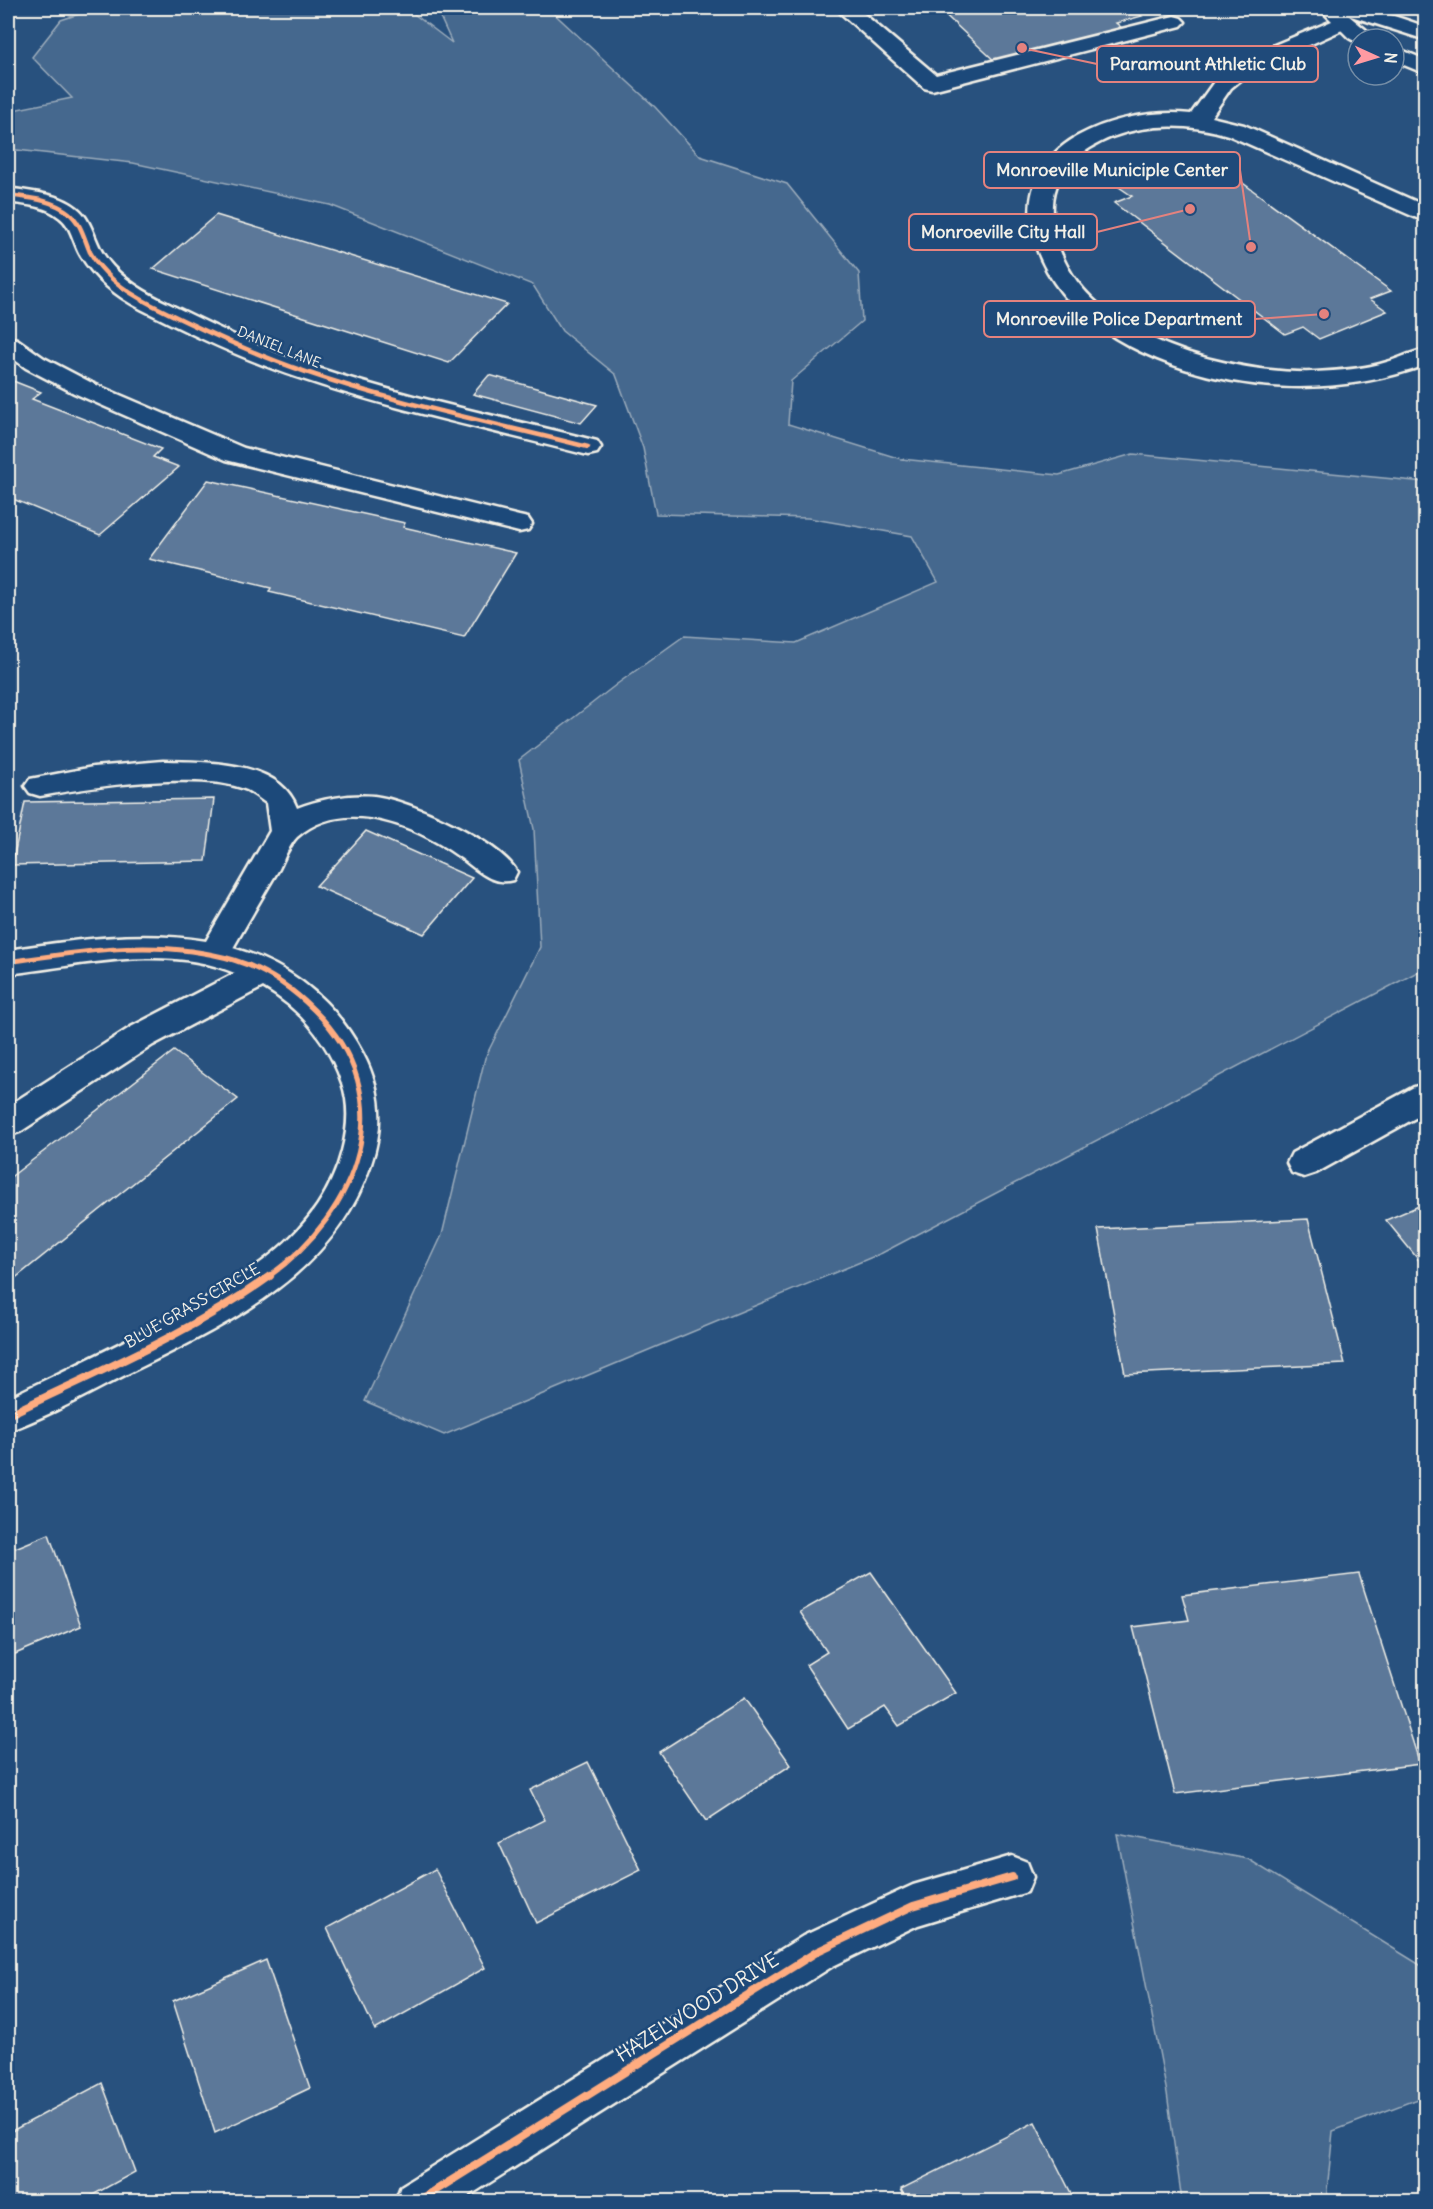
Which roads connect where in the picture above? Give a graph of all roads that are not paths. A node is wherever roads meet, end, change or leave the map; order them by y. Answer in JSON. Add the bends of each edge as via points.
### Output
{"nodes":[{"id":1,"x":845,"y":8,"type":"edge"},
{"id":2,"x":1340,"y":12,"type":"edge"},
{"id":3,"x":1167,"y":15,"type":"edge"},
{"id":4,"x":1386,"y":19,"type":"junction"},
{"id":5,"x":1425,"y":26,"type":"edge"},
{"id":6,"x":1351,"y":27,"type":"edge"},
{"id":7,"x":1425,"y":34,"type":"edge"},
{"id":8,"x":1406,"y":59,"type":"edge"},
{"id":9,"x":1425,"y":68,"type":"edge"},
{"id":10,"x":1197,"y":121,"type":"junction"},
{"id":11,"x":8,"y":195,"type":"edge"},
{"id":12,"x":1425,"y":215,"type":"edge"},
{"id":13,"x":8,"y":344,"type":"edge"},
{"id":14,"x":1425,"y":356,"type":"edge"},
{"id":15,"x":588,"y":447,"type":"dead end"},
{"id":16,"x":519,"y":524,"type":"dead end"},
{"id":17,"x":40,"y":786,"type":"dead end"},
{"id":18,"x":285,"y":831,"type":"junction"},
{"id":19,"x":501,"y":872,"type":"dead end"},
{"id":20,"x":214,"y":954,"type":"junction"},
{"id":21,"x":8,"y":962,"type":"edge"},
{"id":22,"x":263,"y":973,"type":"junction"},
{"id":23,"x":1425,"y":1096,"type":"edge"},
{"id":24,"x":8,"y":1123,"type":"edge"},
{"id":25,"x":1304,"y":1163,"type":"dead end"},
{"id":26,"x":8,"y":1415,"type":"edge"},
{"id":27,"x":1012,"y":1876,"type":"dead end"},
{"id":28,"x":417,"y":2202,"type":"edge"}],
"edges":[{"from":1,"to":3,"type":"street","via":[[932,83]]},
{"from":2,"to":4,"type":"street"},
{"from":2,"to":6,"type":"street"},
{"from":2,"to":10,"type":"street","via":[[1231,75]]},
{"from":4,"to":5,"type":"street"},
{"from":4,"to":7,"type":"street"},
{"from":8,"to":9,"type":"street"},
{"from":10,"to":12,"type":"street","via":[[1236,130]]},
{"from":10,"to":14,"type":"street","via":[[1159,120],[1112,129],[1067,152],[1053,169],[1044,189],[1043,231],[1062,278],[1079,298],[1127,336],[1161,352],[1238,374],[1276,378],[1350,376],[1386,370]]},
{"from":11,"to":15,"type":"street","name":"DANIEL LANE","via":[[67,211],[80,224],[92,255],[130,292],[156,308],[269,358],[346,384]]},
{"from":13,"to":16,"type":"street","via":[[83,388],[236,454]]},
{"from":17,"to":18,"type":"street","via":[[98,776],[209,771],[241,777],[275,795],[283,809]]},
{"from":18,"to":19,"type":"street","via":[[309,815],[338,808],[374,807],[418,820],[459,841]]},
{"from":18,"to":20,"type":"street"},
{"from":20,"to":21,"type":"street","name":"BLUE GRASS CIRCLE","via":[[171,947],[125,946]]},
{"from":20,"to":22,"type":"street","name":"BLUE GRASS CIRCLE"},
{"from":22,"to":24,"type":"street","via":[[142,1036]]},
{"from":22,"to":26,"type":"street","name":"BLUE GRASS CIRCLE","via":[[315,1009],[341,1041],[355,1070],[364,1107],[360,1147],[346,1187],[322,1227],[290,1261],[245,1294],[142,1351]]},
{"from":23,"to":25,"type":"street"},
{"from":27,"to":28,"type":"street","name":"HAZELWOOD DRIVE","via":[[913,1906],[818,1951]]}]}
